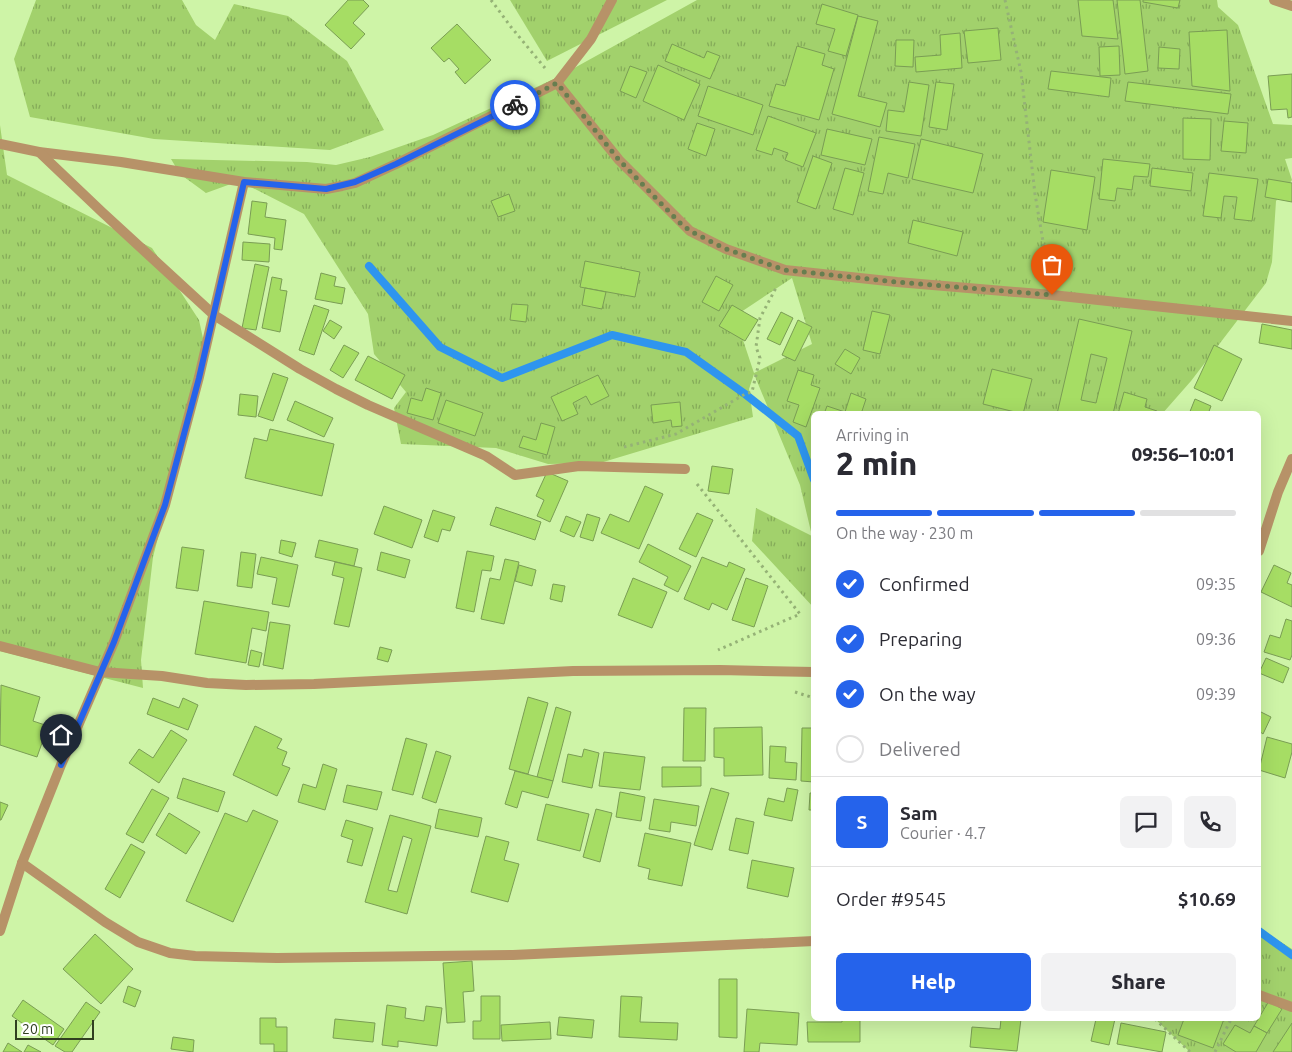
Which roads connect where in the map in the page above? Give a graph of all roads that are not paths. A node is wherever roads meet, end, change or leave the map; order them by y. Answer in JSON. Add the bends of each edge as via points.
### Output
{"nodes":[{"id":1,"x":612,"y":0,"type":"edge"},
{"id":2,"x":1274,"y":0,"type":"edge"},
{"id":3,"x":1292,"y":6,"type":"edge"},
{"id":4,"x":557,"y":83,"type":"junction"},
{"id":5,"x":0,"y":144,"type":"edge"},
{"id":6,"x":39,"y":152,"type":"junction"},
{"id":7,"x":244,"y":182,"type":"junction"},
{"id":8,"x":214,"y":315,"type":"junction"},
{"id":9,"x":1292,"y":321,"type":"edge"},
{"id":10,"x":1292,"y":459,"type":"edge"},
{"id":11,"x":685,"y":469,"type":"road end"},
{"id":12,"x":1261,"y":546,"type":"edge"},
{"id":13,"x":0,"y":646,"type":"edge"},
{"id":14,"x":100,"y":672,"type":"junction"},
{"id":15,"x":811,"y":672,"type":"edge"},
{"id":16,"x":22,"y":863,"type":"junction"},
{"id":17,"x":0,"y":931,"type":"edge"},
{"id":18,"x":811,"y":941,"type":"edge"},
{"id":19,"x":1261,"y":996,"type":"edge"},
{"id":20,"x":1292,"y":1007,"type":"edge"}],
"edges":[{"from":1,"to":4,"type":"street","via":[[591,39]]},
{"from":2,"to":3,"type":"street"},
{"from":4,"to":7,"type":"street","via":[[451,138],[355,182],[326,189]]},
{"from":4,"to":9,"type":"street","via":[[619,160],[690,231],[726,249],[785,270]]},
{"from":5,"to":6,"type":"street"},
{"from":6,"to":7,"type":"street"},
{"from":6,"to":8,"type":"street"},
{"from":7,"to":8,"type":"street"},
{"from":8,"to":11,"type":"street","via":[[336,389],[486,456],[514,474],[579,466]]},
{"from":8,"to":14,"type":"street","via":[[165,505]]},
{"from":10,"to":12,"type":"street"},
{"from":13,"to":14,"type":"street"},
{"from":14,"to":15,"type":"street","via":[[246,685],[573,671]]},
{"from":14,"to":16,"type":"street"},
{"from":16,"to":17,"type":"street"},
{"from":16,"to":18,"type":"street","via":[[138,942],[170,953],[195,956],[513,955]]},
{"from":19,"to":20,"type":"street"}]}
